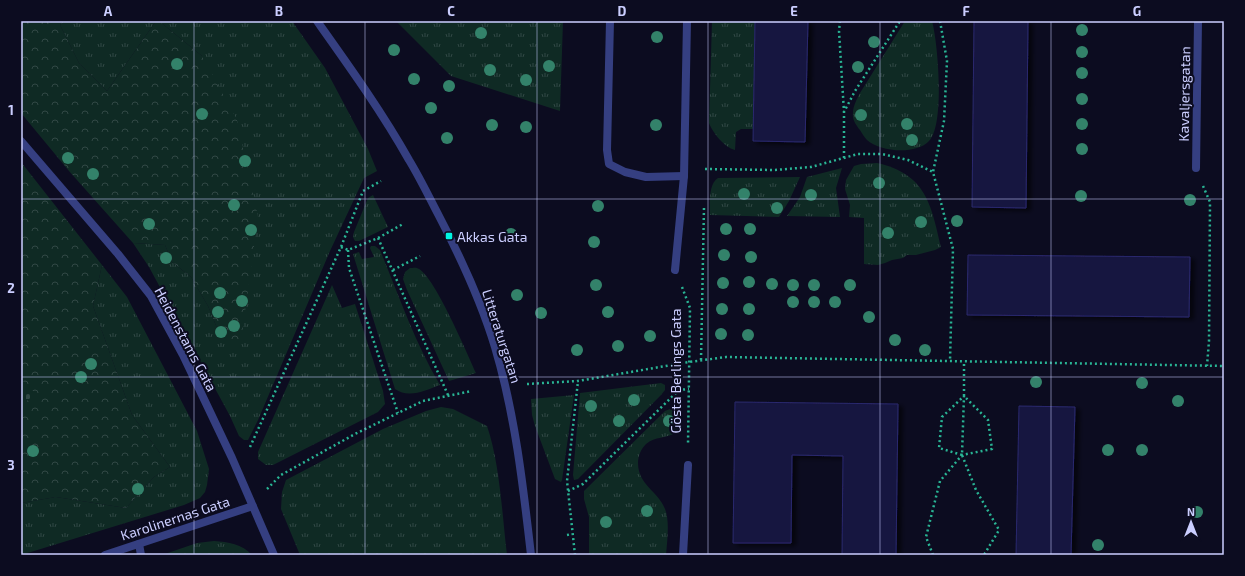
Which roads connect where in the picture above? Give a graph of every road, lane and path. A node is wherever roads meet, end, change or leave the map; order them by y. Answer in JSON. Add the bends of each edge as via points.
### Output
{"nodes":[{"id":1,"x":317,"y":21,"type":"edge"},
{"id":2,"x":610,"y":21,"type":"edge"},
{"id":3,"x":687,"y":21,"type":"edge"},
{"id":4,"x":840,"y":21,"type":"edge"},
{"id":5,"x":900,"y":21,"type":"edge"},
{"id":6,"x":940,"y":21,"type":"edge"},
{"id":7,"x":1198,"y":21,"type":"edge"},
{"id":8,"x":844,"y":112,"type":"junction"},
{"id":9,"x":21,"y":141,"type":"edge"},
{"id":10,"x":844,"y":158,"type":"junction"},
{"id":11,"x":704,"y":168,"type":"dead end"},
{"id":12,"x":1196,"y":168,"type":"joint"},
{"id":13,"x":933,"y":172,"type":"junction"},
{"id":14,"x":684,"y":176,"type":"junction"},
{"id":15,"x":381,"y":181,"type":"dead end"},
{"id":16,"x":403,"y":224,"type":"dead end"},
{"id":17,"x":378,"y":238,"type":"junction"},
{"id":18,"x":341,"y":247,"type":"junction"},
{"id":19,"x":348,"y":250,"type":"junction"},
{"id":20,"x":420,"y":256,"type":"dead end"},
{"id":21,"x":393,"y":270,"type":"junction"},
{"id":22,"x":675,"y":270,"type":"joint"},
{"id":23,"x":950,"y":361,"type":"junction"},
{"id":24,"x":689,"y":362,"type":"junction"},
{"id":25,"x":964,"y":362,"type":"junction"},
{"id":26,"x":1207,"y":366,"type":"junction"},
{"id":27,"x":1224,"y":366,"type":"edge"},
{"id":28,"x":578,"y":381,"type":"junction"},
{"id":29,"x":524,"y":384,"type":"dead end"},
{"id":30,"x":689,"y":389,"type":"junction"},
{"id":31,"x":472,"y":391,"type":"dead end"},
{"id":32,"x":448,"y":395,"type":"junction"},
{"id":33,"x":964,"y":396,"type":"junction"},
{"id":34,"x":398,"y":413,"type":"junction"},
{"id":35,"x":962,"y":455,"type":"junction"},
{"id":36,"x":232,"y":458,"type":"junction"},
{"id":37,"x":688,"y":465,"type":"joint"},
{"id":38,"x":568,"y":491,"type":"junction"},
{"id":39,"x":253,"y":506,"type":"junction"},
{"id":40,"x":572,"y":534,"type":"junction"},
{"id":41,"x":566,"y":535,"type":"dead end"},
{"id":42,"x":138,"y":544,"type":"junction"},
{"id":43,"x":105,"y":555,"type":"edge"},
{"id":44,"x":141,"y":555,"type":"edge"},
{"id":45,"x":274,"y":555,"type":"edge"},
{"id":46,"x":532,"y":555,"type":"edge"},
{"id":47,"x":574,"y":555,"type":"edge"},
{"id":48,"x":683,"y":555,"type":"edge"},
{"id":49,"x":933,"y":555,"type":"edge"},
{"id":50,"x":984,"y":555,"type":"edge"}],
"edges":[{"from":1,"to":46,"type":"street","name":"Litteraturgatan","via":[[350,67],[409,160],[449,236],[484,314],[511,413]]},
{"from":2,"to":14,"type":"street","via":[[607,150],[609,164],[624,172],[646,177]]},
{"from":3,"to":14,"type":"street"},
{"from":4,"to":8,"type":"path"},
{"from":5,"to":8,"type":"path"},
{"from":6,"to":13,"type":"path","via":[[947,61],[944,121]]},
{"from":7,"to":12,"type":"street","name":"Kavaljersgatan"},
{"from":8,"to":10,"type":"path"},
{"from":9,"to":36,"type":"street","name":"Heidenstams Gata","via":[[151,296]]},
{"from":10,"to":11,"type":"path","via":[[804,168]]},
{"from":10,"to":13,"type":"path","via":[[858,154],[882,154],[908,160]]},
{"from":12,"to":26,"type":"path","via":[[1210,202]]},
{"from":13,"to":23,"type":"path","via":[[952,249]]},
{"from":14,"to":22,"type":"street"},
{"from":15,"to":18,"type":"path","via":[[364,190]]},
{"from":16,"to":17,"type":"path"},
{"from":17,"to":19,"type":"path"},
{"from":17,"to":21,"type":"path"},
{"from":18,"to":19,"type":"path"},
{"from":18,"to":36,"type":"path","via":[[251,447]]},
{"from":19,"to":34,"type":"path","via":[[349,268]]},
{"from":20,"to":21,"type":"path"},
{"from":21,"to":32,"type":"path"},
{"from":22,"to":24,"type":"path","name":"Gösta Berlings Gata","via":[[690,308]]},
{"from":23,"to":24,"type":"path","via":[[726,357]]},
{"from":23,"to":25,"type":"path"},
{"from":24,"to":28,"type":"path"},
{"from":24,"to":30,"type":"path","name":"Gösta Berlings Gata"},
{"from":25,"to":26,"type":"path"},
{"from":25,"to":33,"type":"path"},
{"from":26,"to":27,"type":"path"},
{"from":28,"to":29,"type":"path"},
{"from":28,"to":38,"type":"path"},
{"from":30,"to":37,"type":"path","name":"Gösta Berlings Gata"},
{"from":30,"to":38,"type":"path","via":[[679,390],[582,484]]},
{"from":31,"to":32,"type":"path"},
{"from":32,"to":34,"type":"path","via":[[423,401]]},
{"from":33,"to":35,"type":"path"},
{"from":33,"to":35,"type":"path","via":[[942,417],[939,448]]},
{"from":33,"to":35,"type":"path","via":[[988,420],[992,449]]},
{"from":34,"to":39,"type":"path","via":[[281,475]]},
{"from":35,"to":49,"type":"path","via":[[940,481],[926,537]]},
{"from":35,"to":50,"type":"path","via":[[976,490],[999,530]]},
{"from":36,"to":39,"type":"street","name":"Heidenstams Gata"},
{"from":37,"to":48,"type":"street"},
{"from":38,"to":40,"type":"path"},
{"from":39,"to":42,"type":"street","name":"Karolinernas Gata"},
{"from":39,"to":45,"type":"street","name":"Heidenstams Gata"},
{"from":40,"to":41,"type":"path"},
{"from":40,"to":47,"type":"path"},
{"from":42,"to":43,"type":"street","name":"Karolinernas Gata"},
{"from":42,"to":44,"type":"street"}]}
